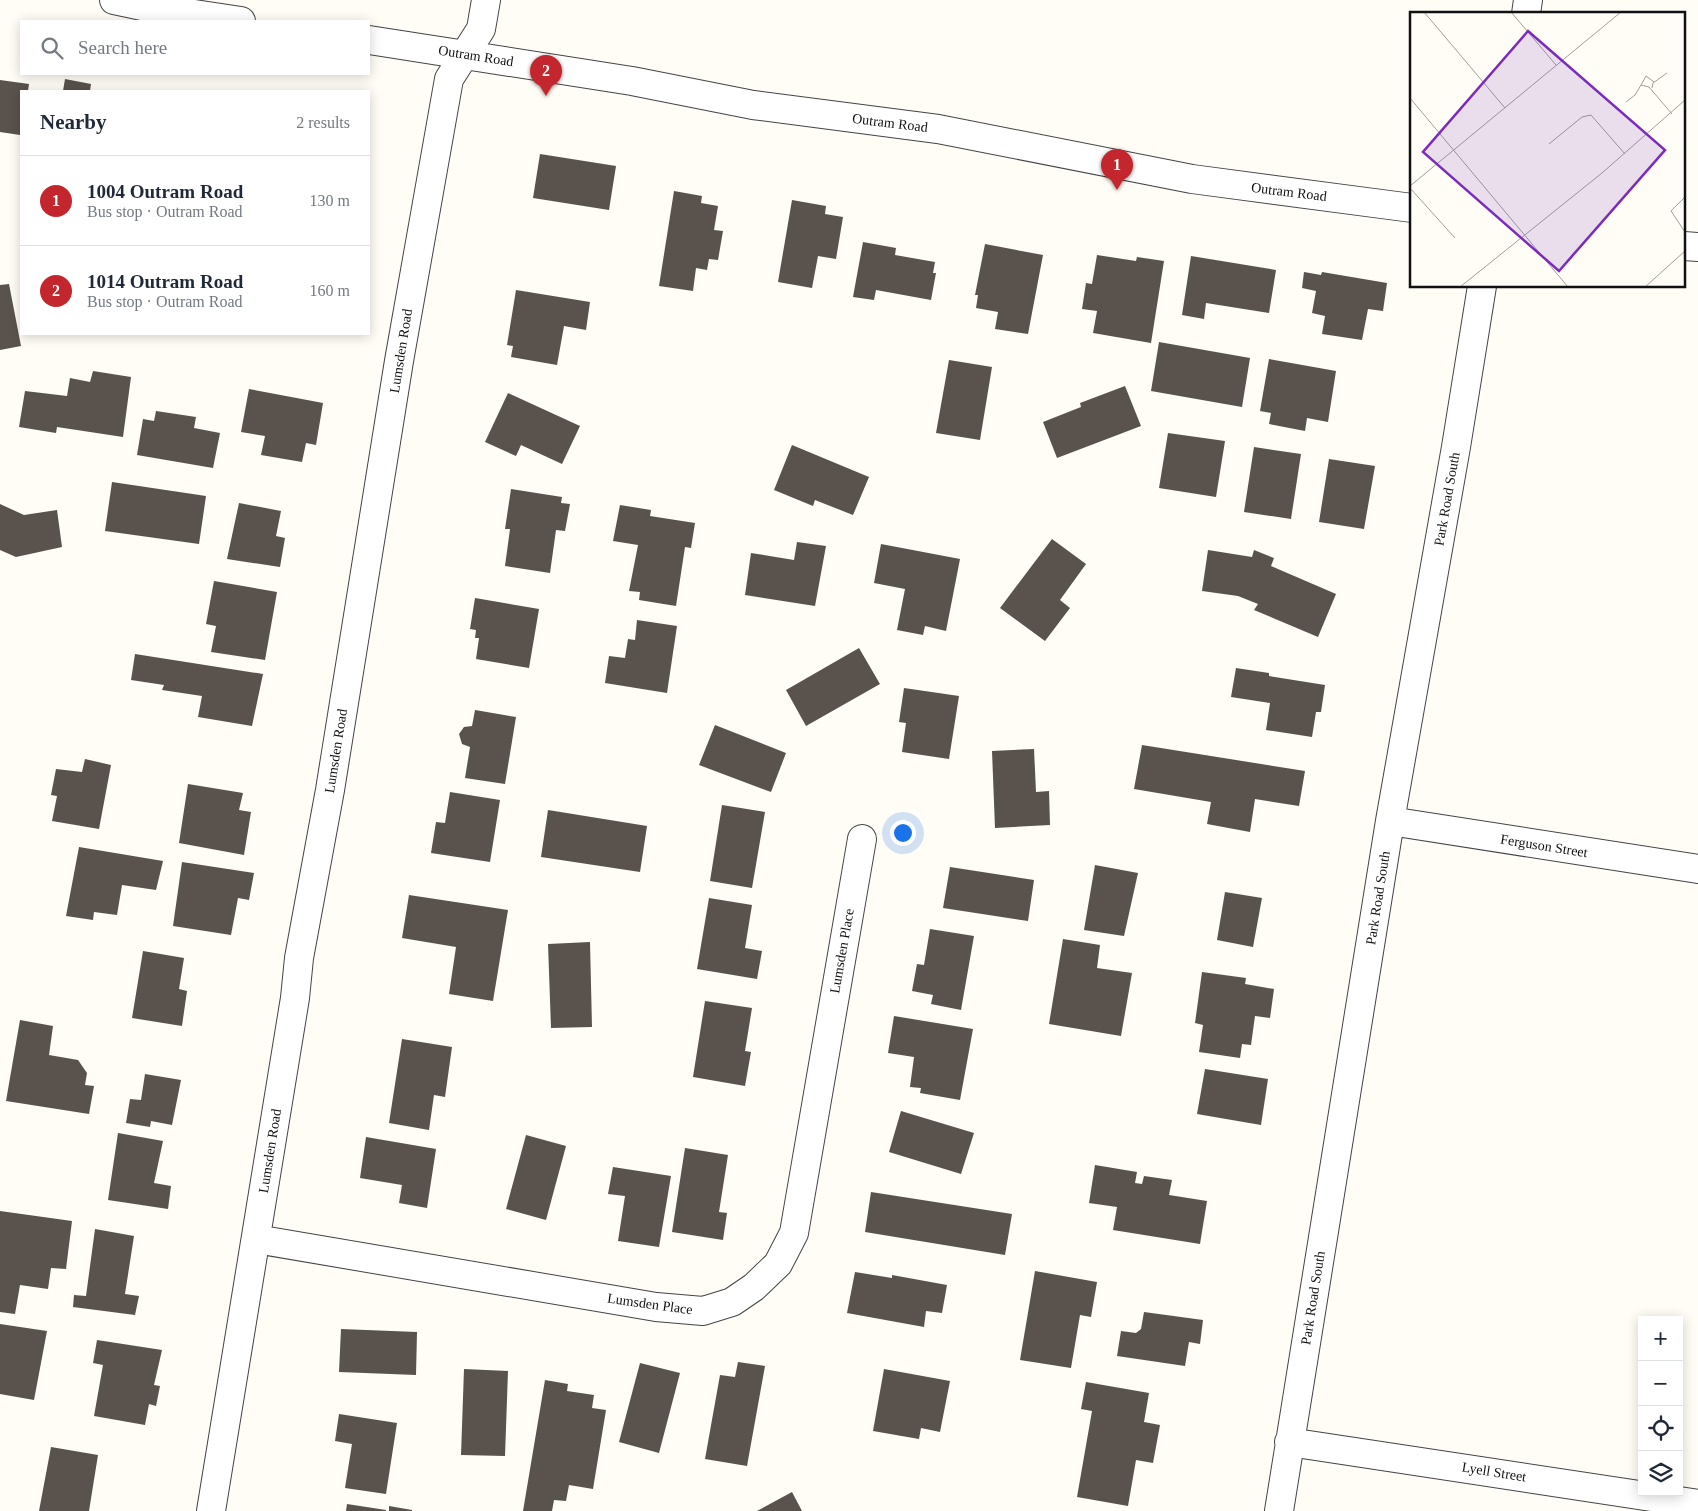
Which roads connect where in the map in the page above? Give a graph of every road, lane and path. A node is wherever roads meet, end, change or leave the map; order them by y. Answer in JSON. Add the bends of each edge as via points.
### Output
{"nodes":[{"id":1,"x":114,"y":0,"type":"edge"},
{"id":2,"x":486,"y":0,"type":"edge"},
{"id":3,"x":234,"y":20,"type":"edge"},
{"id":4,"x":370,"y":40,"type":"edge"},
{"id":5,"x":463,"y":54,"type":"junction"},
{"id":6,"x":1410,"y":208,"type":"edge"},
{"id":7,"x":1482,"y":288,"type":"edge"},
{"id":8,"x":1390,"y":821,"type":"junction"},
{"id":9,"x":862,"y":839,"type":"dead end"},
{"id":10,"x":1698,"y":869,"type":"edge"},
{"id":11,"x":256,"y":1239,"type":"junction"},
{"id":12,"x":1289,"y":1442,"type":"junction"},
{"id":13,"x":1698,"y":1504,"type":"edge"},
{"id":14,"x":211,"y":1511,"type":"edge"},
{"id":15,"x":1279,"y":1511,"type":"edge"}],
"edges":[{"from":1,"to":3,"type":"street"},
{"from":2,"to":5,"type":"street","name":"Lumsden Road","via":[[481,29]]},
{"from":4,"to":5,"type":"street","name":"Outram Road"},
{"from":5,"to":6,"type":"street","name":"Outram Road","via":[[632,81],[753,105],[938,129],[1192,179]]},
{"from":5,"to":11,"type":"street","name":"Lumsden Road","via":[[449,79],[399,361],[330,790],[299,958]]},
{"from":7,"to":8,"type":"street","name":"Park Road South"},
{"from":8,"to":10,"type":"street","name":"Ferguson Street"},
{"from":8,"to":12,"type":"street","name":"Park Road South"},
{"from":9,"to":11,"type":"street","name":"Lumsden Place","via":[[794,1232],[778,1264],[732,1302],[702,1311],[656,1307]]},
{"from":11,"to":14,"type":"street","name":"Lumsden Road"},
{"from":12,"to":13,"type":"street","name":"Lyell Street"},
{"from":12,"to":15,"type":"street","name":"Park Road South"}]}
